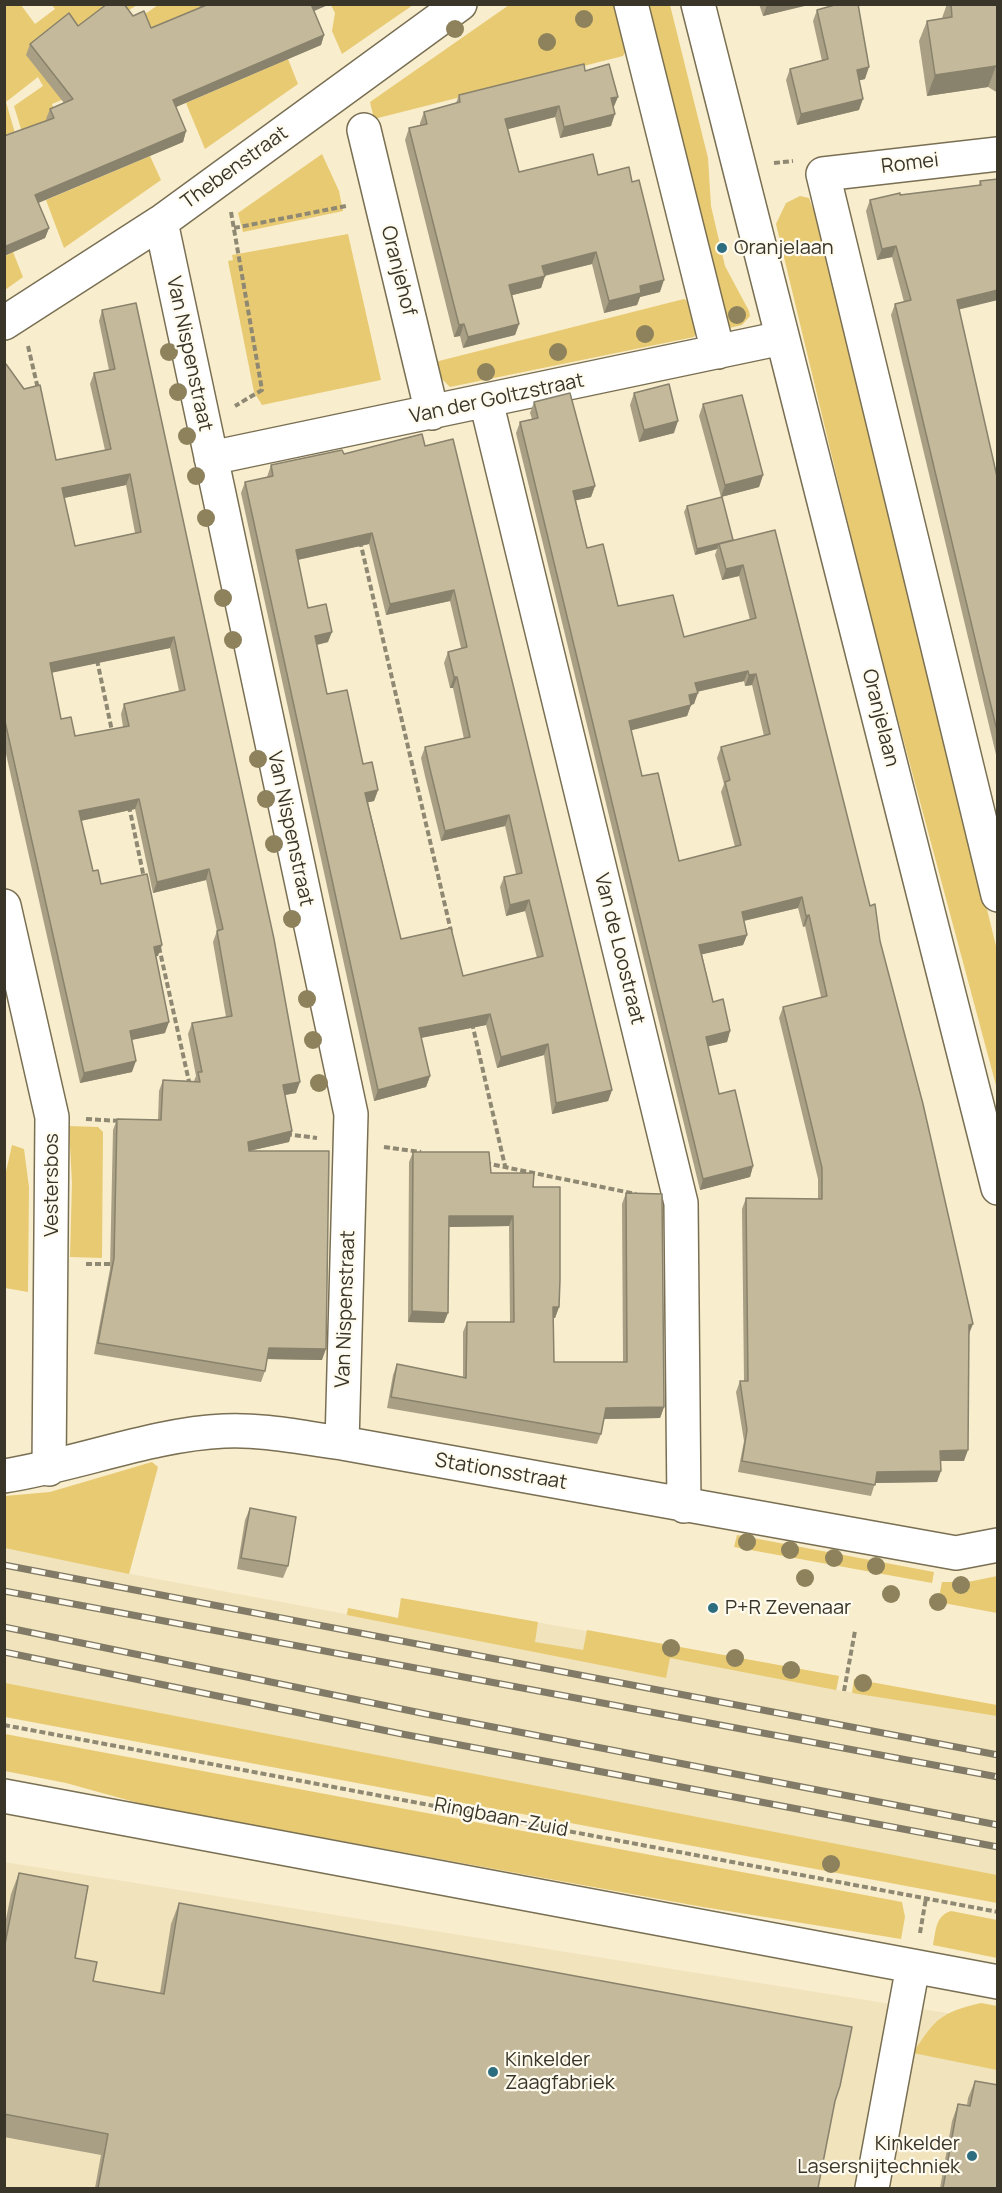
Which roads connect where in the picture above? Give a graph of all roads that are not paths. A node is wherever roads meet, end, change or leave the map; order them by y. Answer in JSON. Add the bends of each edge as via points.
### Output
{"nodes":[{"id":1,"x":460,"y":4,"type":"edge"},
{"id":2,"x":631,"y":4,"type":"edge"},
{"id":3,"x":698,"y":4,"type":"edge"},
{"id":4,"x":364,"y":130,"type":"dead end"},
{"id":5,"x":998,"y":154,"type":"edge"},
{"id":6,"x":161,"y":222,"type":"junction"},
{"id":7,"x":13,"y":318,"type":"edge"},
{"id":8,"x":782,"y":338,"type":"junction"},
{"id":9,"x":718,"y":352,"type":"junction"},
{"id":10,"x":486,"y":401,"type":"junction"},
{"id":11,"x":432,"y":413,"type":"junction"},
{"id":12,"x":211,"y":458,"type":"junction"},
{"id":13,"x":998,"y":895,"type":"edge"},
{"id":14,"x":4,"y":906,"type":"edge"},
{"id":15,"x":998,"y":1188,"type":"edge"},
{"id":16,"x":342,"y":1443,"type":"junction"},
{"id":17,"x":49,"y":1469,"type":"junction"},
{"id":18,"x":4,"y":1476,"type":"edge"},
{"id":19,"x":684,"y":1506,"type":"junction"},
{"id":20,"x":998,"y":1545,"type":"edge"},
{"id":21,"x":4,"y":1796,"type":"edge"},
{"id":22,"x":913,"y":1966,"type":"junction"},
{"id":23,"x":998,"y":1982,"type":"edge"},
{"id":24,"x":872,"y":2188,"type":"edge"}],
"edges":[{"from":1,"to":6,"type":"street","name":"Thebenstraat"},
{"from":2,"to":9,"type":"street"},
{"from":3,"to":8,"type":"street","name":"Oranjelaan"},
{"from":4,"to":11,"type":"street","name":"Oranjehof"},
{"from":5,"to":13,"type":"street","name":"Romei","via":[[823,174]]},
{"from":6,"to":7,"type":"street","name":"Thebenstraat"},
{"from":6,"to":12,"type":"street","name":"Van Nispenstraat"},
{"from":8,"to":9,"type":"street","name":"Van der Goltzstraat"},
{"from":8,"to":15,"type":"street","name":"Oranjelaan"},
{"from":9,"to":10,"type":"street","name":"Van der Goltzstraat"},
{"from":10,"to":11,"type":"street","name":"Van der Goltzstraat"},
{"from":10,"to":19,"type":"street","name":"Van de Loostraat","via":[[681,1203]]},
{"from":11,"to":12,"type":"street","name":"Van der Goltzstraat"},
{"from":12,"to":16,"type":"street","name":"Van Nispenstraat","via":[[348,1103],[352,1142]]},
{"from":14,"to":17,"type":"street","name":"Vestersbos","via":[[52,1117]]},
{"from":16,"to":17,"type":"street","name":"Stationsstraat","via":[[224,1431]]},
{"from":16,"to":19,"type":"street","name":"Stationsstraat"},
{"from":17,"to":18,"type":"street","name":"Stationsstraat"},
{"from":19,"to":20,"type":"street","name":"Stationsstraat","via":[[956,1553]]},
{"from":21,"to":22,"type":"street"},
{"from":22,"to":23,"type":"street"},
{"from":22,"to":24,"type":"street"}]}
